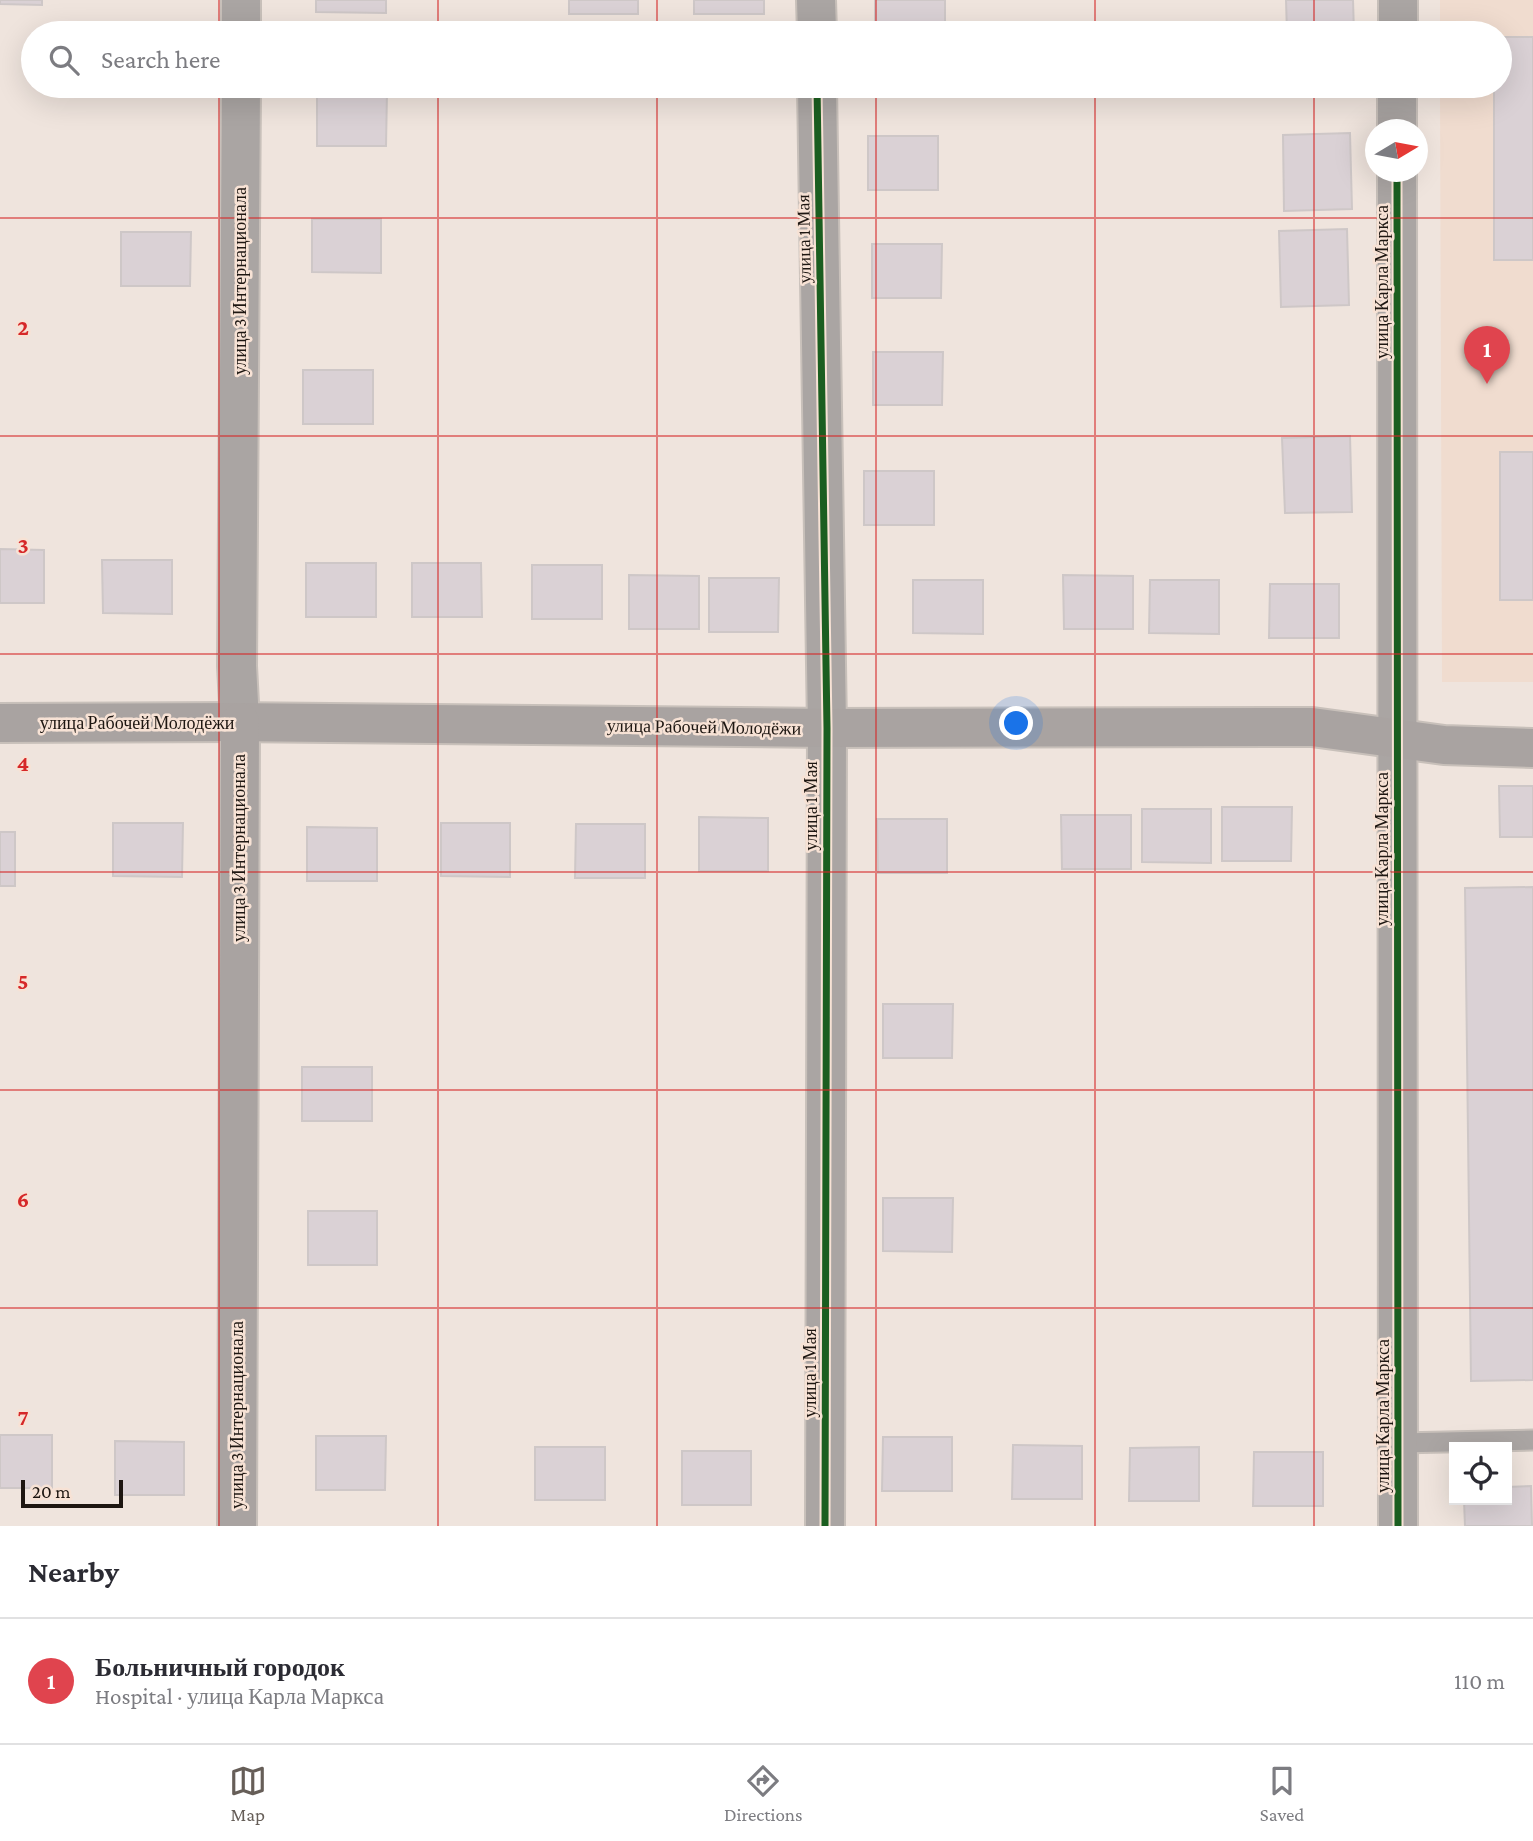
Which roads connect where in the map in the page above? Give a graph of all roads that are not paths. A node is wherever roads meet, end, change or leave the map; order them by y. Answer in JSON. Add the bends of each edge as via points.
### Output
{"nodes":[{"id":1,"x":241,"y":0,"type":"edge"},
{"id":2,"x":816,"y":0,"type":"edge"},
{"id":3,"x":1398,"y":0,"type":"edge"},
{"id":4,"x":241,"y":21,"type":"edge"},
{"id":5,"x":817,"y":21,"type":"edge"},
{"id":6,"x":1398,"y":21,"type":"edge"},
{"id":7,"x":241,"y":98,"type":"edge"},
{"id":8,"x":817,"y":98,"type":"edge"},
{"id":9,"x":1398,"y":98,"type":"edge"},
{"id":10,"x":1397,"y":119,"type":"edge"},
{"id":11,"x":1397,"y":182,"type":"edge"},
{"id":12,"x":240,"y":722,"type":"junction"},
{"id":13,"x":0,"y":723,"type":"edge"},
{"id":14,"x":827,"y":728,"type":"junction"},
{"id":15,"x":1397,"y":739,"type":"junction"},
{"id":16,"x":1533,"y":748,"type":"edge"},
{"id":17,"x":1533,"y":1440,"type":"edge"},
{"id":18,"x":1399,"y":1443,"type":"junction"},
{"id":19,"x":237,"y":1526,"type":"edge"},
{"id":20,"x":825,"y":1526,"type":"edge"},
{"id":21,"x":1398,"y":1526,"type":"edge"}],
"edges":[{"from":1,"to":4,"type":"street"},
{"from":2,"to":5,"type":"street"},
{"from":3,"to":6,"type":"street"},
{"from":7,"to":12,"type":"street","name":"улица 3 Интернационала"},
{"from":8,"to":14,"type":"street","name":"улица 1 Мая"},
{"from":9,"to":10,"type":"street"},
{"from":11,"to":15,"type":"street","name":"улица Карла Маркса"},
{"from":12,"to":13,"type":"main road","name":"улица Рабочей Молодёжи"},
{"from":12,"to":14,"type":"main road","name":"улица Рабочей Молодёжи"},
{"from":12,"to":19,"type":"main road","name":"улица 3 Интернационала"},
{"from":14,"to":15,"type":"main road","name":"улица Рабочей Молодёжи","via":[[1312,727]]},
{"from":14,"to":20,"type":"street","name":"улица 1 Мая"},
{"from":15,"to":16,"type":"main road","name":"улица Рабочей Молодёжи"},
{"from":15,"to":18,"type":"street","name":"улица Карла Маркса"},
{"from":17,"to":18,"type":"lane"},
{"from":18,"to":21,"type":"street","name":"улица Карла Маркса"}]}
